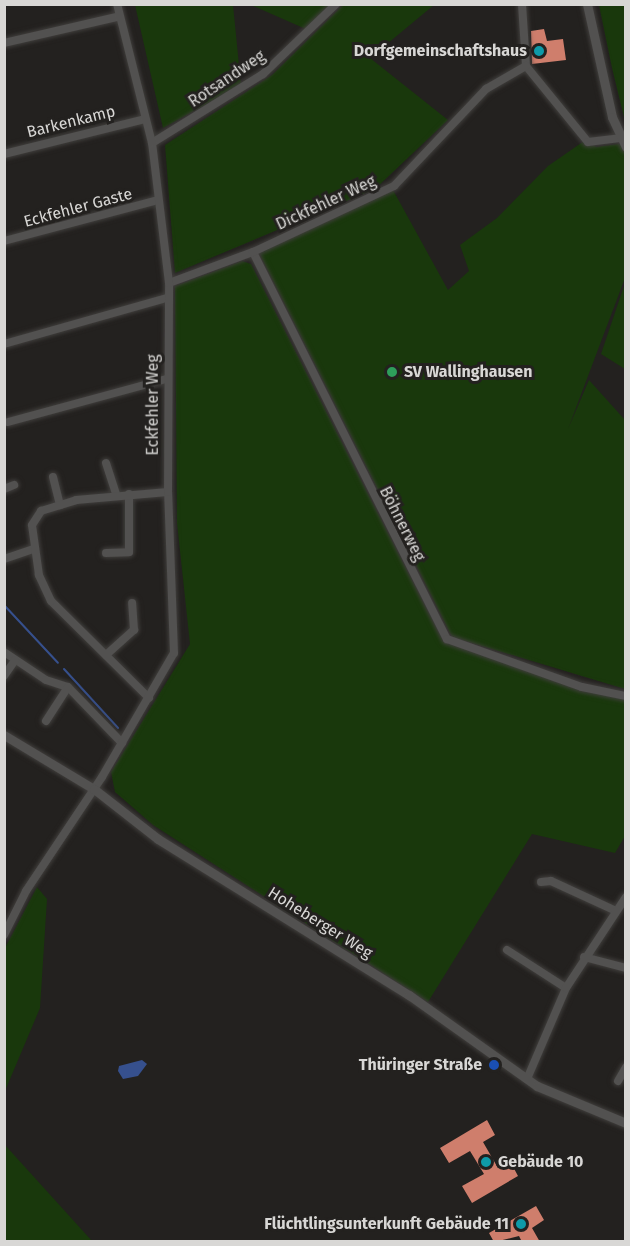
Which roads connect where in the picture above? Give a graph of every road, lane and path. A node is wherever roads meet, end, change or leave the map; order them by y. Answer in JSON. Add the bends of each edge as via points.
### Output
{"nodes":[{"id":1,"x":117,"y":4,"type":"edge"},
{"id":2,"x":336,"y":4,"type":"edge"},
{"id":3,"x":522,"y":4,"type":"edge"},
{"id":4,"x":587,"y":4,"type":"edge"},
{"id":5,"x":117,"y":16,"type":"junction"},
{"id":6,"x":4,"y":43,"type":"edge"},
{"id":7,"x":526,"y":66,"type":"junction"},
{"id":8,"x":145,"y":119,"type":"junction"},
{"id":9,"x":623,"y":142,"type":"edge"},
{"id":10,"x":152,"y":143,"type":"junction"},
{"id":11,"x":4,"y":154,"type":"edge"},
{"id":12,"x":158,"y":200,"type":"junction"},
{"id":13,"x":4,"y":241,"type":"edge"},
{"id":14,"x":253,"y":252,"type":"junction"},
{"id":15,"x":169,"y":283,"type":"junction"},
{"id":16,"x":167,"y":298,"type":"junction"},
{"id":17,"x":4,"y":344,"type":"edge"},
{"id":18,"x":166,"y":379,"type":"junction"},
{"id":19,"x":8,"y":422,"type":"dead end"},
{"id":20,"x":106,"y":463,"type":"dead end"},
{"id":21,"x":53,"y":477,"type":"dead end"},
{"id":22,"x":14,"y":485,"type":"dead end"},
{"id":23,"x":4,"y":489,"type":"edge"},
{"id":24,"x":168,"y":492,"type":"junction"},
{"id":25,"x":116,"y":494,"type":"junction"},
{"id":26,"x":129,"y":494,"type":"junction"},
{"id":27,"x":60,"y":505,"type":"junction"},
{"id":28,"x":33,"y":549,"type":"junction"},
{"id":29,"x":106,"y":553,"type":"dead end"},
{"id":30,"x":4,"y":559,"type":"edge"},
{"id":31,"x":132,"y":603,"type":"dead end"},
{"id":32,"x":4,"y":652,"type":"edge"},
{"id":33,"x":106,"y":655,"type":"junction"},
{"id":34,"x":15,"y":660,"type":"junction"},
{"id":35,"x":4,"y":676,"type":"edge"},
{"id":36,"x":68,"y":687,"type":"junction"},
{"id":37,"x":626,"y":696,"type":"edge"},
{"id":38,"x":149,"y":698,"type":"junction"},
{"id":39,"x":46,"y":721,"type":"dead end"},
{"id":40,"x":4,"y":735,"type":"edge"},
{"id":41,"x":122,"y":742,"type":"junction"},
{"id":42,"x":94,"y":789,"type":"junction"},
{"id":43,"x":541,"y":882,"type":"dead end"},
{"id":44,"x":626,"y":897,"type":"edge"},
{"id":45,"x":614,"y":910,"type":"junction"},
{"id":46,"x":4,"y":935,"type":"edge"},
{"id":47,"x":507,"y":950,"type":"dead end"},
{"id":48,"x":584,"y":957,"type":"junction"},
{"id":49,"x":626,"y":968,"type":"edge"},
{"id":50,"x":566,"y":988,"type":"junction"},
{"id":51,"x":626,"y":1067,"type":"edge"},
{"id":52,"x":527,"y":1079,"type":"junction"},
{"id":53,"x":618,"y":1081,"type":"dead end"},
{"id":54,"x":626,"y":1123,"type":"edge"}],
"edges":[{"from":1,"to":5,"type":"street","name":"Eckfehler Weg"},
{"from":2,"to":10,"type":"street","name":"Rotsandweg","via":[[262,74]]},
{"from":3,"to":7,"type":"street"},
{"from":4,"to":9,"type":"street"},
{"from":5,"to":6,"type":"street"},
{"from":5,"to":8,"type":"street","name":"Eckfehler Weg","via":[[126,36]]},
{"from":7,"to":9,"type":"street","via":[[588,142]]},
{"from":7,"to":14,"type":"street","name":"Dickfehler Weg","via":[[486,89],[394,186]]},
{"from":8,"to":10,"type":"street","name":"Eckfehler Weg"},
{"from":8,"to":11,"type":"street","name":"Barkenkamp"},
{"from":10,"to":12,"type":"street","name":"Eckfehler Weg"},
{"from":12,"to":13,"type":"street","name":"Eckfehler Gaste"},
{"from":12,"to":15,"type":"street","name":"Eckfehler Weg"},
{"from":14,"to":15,"type":"street","name":"Dickfehler Weg"},
{"from":14,"to":37,"type":"street","name":"Böhnerweg","via":[[447,639],[582,687]]},
{"from":15,"to":16,"type":"street","name":"Eckfehler Weg"},
{"from":16,"to":17,"type":"street"},
{"from":16,"to":18,"type":"street","name":"Eckfehler Weg"},
{"from":18,"to":19,"type":"street"},
{"from":18,"to":24,"type":"street","name":"Eckfehler Weg"},
{"from":20,"to":25,"type":"street"},
{"from":21,"to":27,"type":"street"},
{"from":22,"to":23,"type":"street"},
{"from":24,"to":26,"type":"street"},
{"from":24,"to":38,"type":"street","name":"Eckfehler Weg","via":[[174,653]]},
{"from":25,"to":26,"type":"street"},
{"from":25,"to":27,"type":"street"},
{"from":26,"to":29,"type":"street","via":[[129,552]]},
{"from":27,"to":28,"type":"street","via":[[41,511],[32,525]]},
{"from":28,"to":30,"type":"street"},
{"from":28,"to":33,"type":"street","via":[[51,602]]},
{"from":31,"to":33,"type":"street","via":[[134,630]]},
{"from":32,"to":34,"type":"street"},
{"from":33,"to":38,"type":"street"},
{"from":34,"to":35,"type":"street"},
{"from":34,"to":36,"type":"street","via":[[46,680]]},
{"from":36,"to":39,"type":"street"},
{"from":36,"to":41,"type":"street"},
{"from":38,"to":41,"type":"street","name":"Eckfehler Weg"},
{"from":40,"to":42,"type":"street","name":"Hoheberger Weg"},
{"from":41,"to":42,"type":"street","name":"Eckfehler Weg"},
{"from":42,"to":46,"type":"street","name":"Eckfehler Weg","via":[[26,891]]},
{"from":42,"to":52,"type":"street","name":"Hoheberger Weg","via":[[158,839],[409,995]]},
{"from":43,"to":45,"type":"street","via":[[551,881]]},
{"from":44,"to":45,"type":"street"},
{"from":45,"to":48,"type":"street"},
{"from":47,"to":50,"type":"street"},
{"from":48,"to":49,"type":"street"},
{"from":48,"to":50,"type":"street"},
{"from":50,"to":52,"type":"street"},
{"from":51,"to":53,"type":"street"},
{"from":52,"to":54,"type":"street","name":"Hoheberger Weg","via":[[555,1097]]}]}
